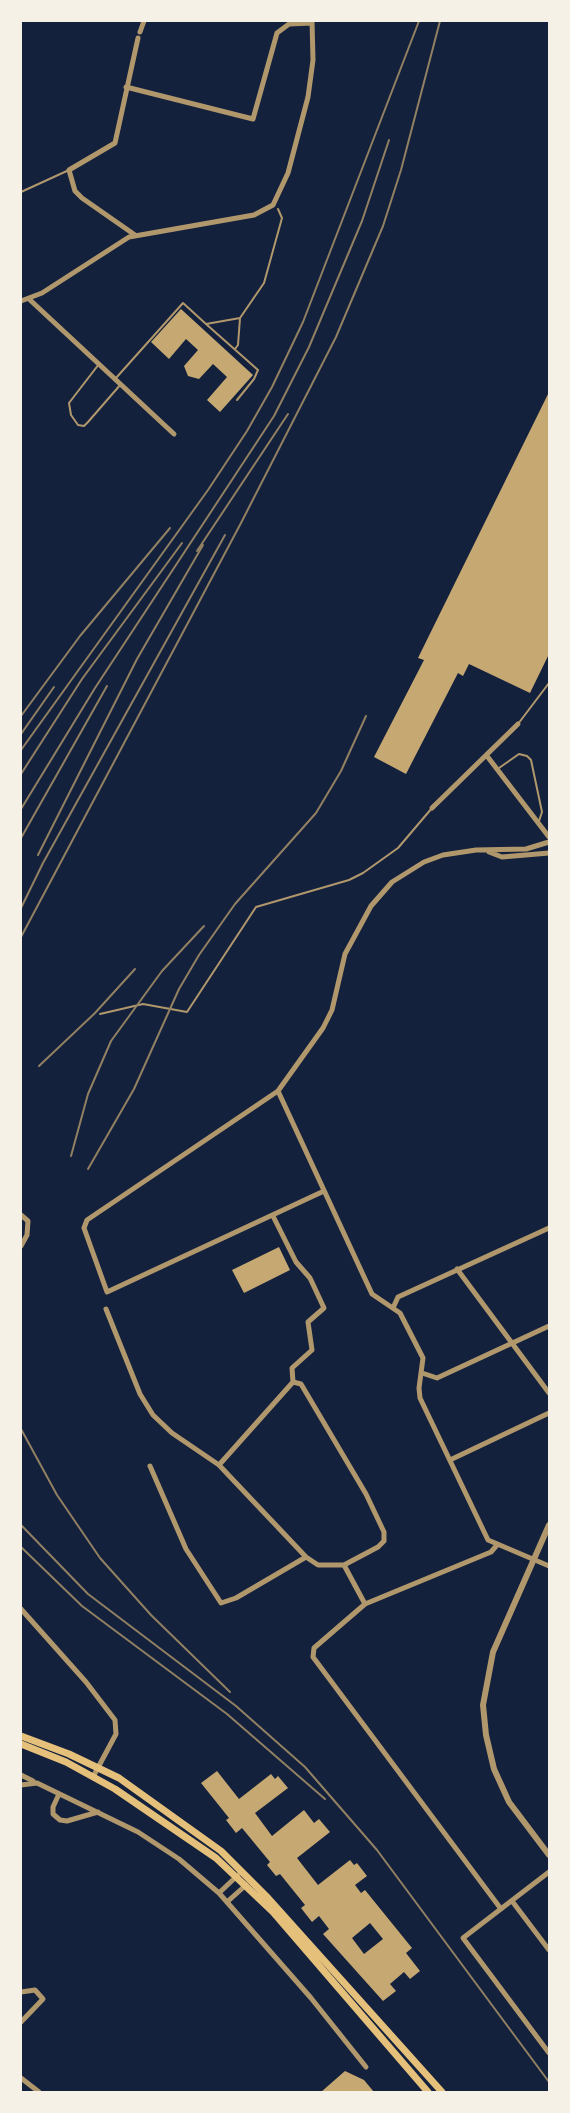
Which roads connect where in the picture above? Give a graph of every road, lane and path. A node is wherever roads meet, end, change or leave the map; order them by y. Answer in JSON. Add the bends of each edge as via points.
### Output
{"nodes":[{"id":1,"x":144,"y":21,"type":"edge"},
{"id":2,"x":312,"y":22,"type":"edge"},
{"id":3,"x":126,"y":87,"type":"junction"},
{"id":4,"x":69,"y":170,"type":"junction"},
{"id":5,"x":21,"y":192,"type":"edge"},
{"id":6,"x":278,"y":209,"type":"dead end"},
{"id":7,"x":135,"y":235,"type":"junction"},
{"id":8,"x":30,"y":299,"type":"junction"},
{"id":9,"x":21,"y":301,"type":"edge"},
{"id":10,"x":240,"y":318,"type":"junction"},
{"id":11,"x":206,"y":324,"type":"junction"},
{"id":12,"x":235,"y":349,"type":"junction"},
{"id":13,"x":99,"y":364,"type":"junction"},
{"id":14,"x":115,"y":379,"type":"junction"},
{"id":15,"x":121,"y":384,"type":"junction"},
{"id":16,"x":237,"y":400,"type":"dead end"},
{"id":17,"x":174,"y":434,"type":"dead end"},
{"id":18,"x":549,"y":683,"type":"edge"},
{"id":19,"x":518,"y":724,"type":"joint"},
{"id":20,"x":487,"y":756,"type":"junction"},
{"id":21,"x":499,"y":768,"type":"junction"},
{"id":22,"x":432,"y":808,"type":"joint"},
{"id":23,"x":539,"y":821,"type":"junction"},
{"id":24,"x":549,"y":837,"type":"edge"},
{"id":25,"x":549,"y":842,"type":"edge"},
{"id":26,"x":488,"y":851,"type":"junction"},
{"id":27,"x":549,"y":853,"type":"edge"},
{"id":28,"x":100,"y":1014,"type":"dead end"},
{"id":29,"x":278,"y":1091,"type":"junction"},
{"id":30,"x":324,"y":1191,"type":"junction"},
{"id":31,"x":21,"y":1215,"type":"edge"},
{"id":32,"x":273,"y":1216,"type":"junction"},
{"id":33,"x":549,"y":1228,"type":"edge"},
{"id":34,"x":21,"y":1246,"type":"edge"},
{"id":35,"x":457,"y":1269,"type":"junction"},
{"id":36,"x":393,"y":1308,"type":"junction"},
{"id":37,"x":106,"y":1309,"type":"dead end"},
{"id":38,"x":549,"y":1326,"type":"edge"},
{"id":39,"x":512,"y":1343,"type":"junction"},
{"id":40,"x":422,"y":1373,"type":"junction"},
{"id":41,"x":293,"y":1382,"type":"junction"},
{"id":42,"x":549,"y":1394,"type":"edge"},
{"id":43,"x":549,"y":1413,"type":"edge"},
{"id":44,"x":450,"y":1460,"type":"junction"},
{"id":45,"x":219,"y":1465,"type":"junction"},
{"id":46,"x":150,"y":1466,"type":"dead end"},
{"id":47,"x":549,"y":1525,"type":"edge"},
{"id":48,"x":497,"y":1545,"type":"junction"},
{"id":49,"x":306,"y":1557,"type":"junction"},
{"id":50,"x":533,"y":1558,"type":"junction"},
{"id":51,"x":344,"y":1564,"type":"junction"},
{"id":52,"x":549,"y":1566,"type":"edge"},
{"id":53,"x":365,"y":1604,"type":"junction"},
{"id":54,"x":21,"y":1609,"type":"edge"},
{"id":55,"x":21,"y":1736,"type":"edge"},
{"id":56,"x":21,"y":1744,"type":"edge"},
{"id":57,"x":98,"y":1768,"type":"junction"},
{"id":58,"x":21,"y":1775,"type":"edge"},
{"id":59,"x":93,"y":1776,"type":"junction"},
{"id":60,"x":37,"y":1783,"type":"junction"},
{"id":61,"x":21,"y":1785,"type":"edge"},
{"id":62,"x":59,"y":1794,"type":"junction"},
{"id":63,"x":98,"y":1812,"type":"junction"},
{"id":64,"x":549,"y":1855,"type":"edge"},
{"id":65,"x":549,"y":1872,"type":"edge"},
{"id":66,"x":239,"y":1874,"type":"junction"},
{"id":67,"x":248,"y":1883,"type":"junction"},
{"id":68,"x":219,"y":1893,"type":"junction"},
{"id":69,"x":512,"y":1901,"type":"junction"},
{"id":70,"x":228,"y":1902,"type":"junction"},
{"id":71,"x":501,"y":1909,"type":"junction"},
{"id":72,"x":549,"y":1950,"type":"edge"},
{"id":73,"x":21,"y":1992,"type":"edge"},
{"id":74,"x":21,"y":2022,"type":"edge"},
{"id":75,"x":549,"y":2053,"type":"edge"},
{"id":76,"x":366,"y":2067,"type":"dead end"},
{"id":77,"x":21,"y":2078,"type":"edge"},
{"id":78,"x":39,"y":2092,"type":"edge"},
{"id":79,"x":428,"y":2092,"type":"edge"},
{"id":80,"x":442,"y":2092,"type":"edge"}],
"edges":[{"from":1,"to":3,"type":"street"},
{"from":2,"to":3,"type":"street","via":[[289,24],[277,33],[253,119]]},
{"from":2,"to":7,"type":"street","via":[[308,98],[288,173],[273,204],[254,215]]},
{"from":3,"to":4,"type":"street","via":[[115,143]]},
{"from":4,"to":5,"type":"lane"},
{"from":4,"to":7,"type":"street","via":[[82,198]]},
{"from":6,"to":10,"type":"lane","via":[[282,218],[264,283]]},
{"from":7,"to":8,"type":"street"},
{"from":8,"to":9,"type":"street"},
{"from":8,"to":13,"type":"street"},
{"from":10,"to":11,"type":"lane"},
{"from":10,"to":12,"type":"lane"},
{"from":11,"to":12,"type":"lane"},
{"from":11,"to":14,"type":"lane","via":[[183,303]]},
{"from":12,"to":16,"type":"lane","via":[[258,370]]},
{"from":13,"to":14,"type":"street"},
{"from":13,"to":15,"type":"lane","via":[[69,404],[78,425],[84,426]]},
{"from":14,"to":15,"type":"street"},
{"from":15,"to":17,"type":"street"},
{"from":18,"to":19,"type":"lane"},
{"from":19,"to":20,"type":"street"},
{"from":20,"to":21,"type":"street"},
{"from":20,"to":22,"type":"street"},
{"from":21,"to":23,"type":"street"},
{"from":21,"to":23,"type":"lane","via":[[519,754],[531,760],[542,812]]},
{"from":22,"to":28,"type":"lane","via":[[398,848],[363,873],[256,907],[187,1012],[143,1004]]},
{"from":23,"to":24,"type":"street"},
{"from":25,"to":26,"type":"street","via":[[526,849]]},
{"from":26,"to":27,"type":"street","via":[[502,857]]},
{"from":26,"to":29,"type":"street","via":[[443,855],[424,862],[382,893],[362,920],[345,954],[332,1010],[323,1028]]},
{"from":29,"to":30,"type":"street"},
{"from":29,"to":32,"type":"street","via":[[87,1220],[84,1228],[107,1292]]},
{"from":30,"to":32,"type":"street"},
{"from":30,"to":36,"type":"street","via":[[372,1294]]},
{"from":31,"to":34,"type":"street","via":[[28,1221]]},
{"from":32,"to":41,"type":"street","via":[[324,1308],[308,1322],[312,1350],[292,1368]]},
{"from":33,"to":35,"type":"street"},
{"from":35,"to":36,"type":"street","via":[[398,1297]]},
{"from":35,"to":39,"type":"street"},
{"from":36,"to":40,"type":"street","via":[[400,1313],[423,1358]]},
{"from":37,"to":45,"type":"street","via":[[140,1394],[153,1415]]},
{"from":38,"to":39,"type":"street"},
{"from":39,"to":40,"type":"street","via":[[436,1378]]},
{"from":39,"to":42,"type":"street"},
{"from":40,"to":44,"type":"street","via":[[420,1398]]},
{"from":41,"to":45,"type":"street"},
{"from":41,"to":51,"type":"street","via":[[301,1384],[384,1532],[378,1547]]},
{"from":43,"to":44,"type":"street"},
{"from":44,"to":48,"type":"street","via":[[488,1540]]},
{"from":45,"to":49,"type":"street"},
{"from":46,"to":49,"type":"street","via":[[186,1549],[221,1603],[237,1598]]},
{"from":47,"to":50,"type":"street"},
{"from":48,"to":50,"type":"street"},
{"from":48,"to":53,"type":"street","via":[[491,1552]]},
{"from":49,"to":51,"type":"street","via":[[318,1565]]},
{"from":50,"to":52,"type":"street"},
{"from":50,"to":64,"type":"street","via":[[493,1652],[483,1705],[494,1769],[509,1802]]},
{"from":51,"to":53,"type":"street"},
{"from":53,"to":71,"type":"street","via":[[314,1648],[313,1657]]},
{"from":54,"to":57,"type":"street","via":[[115,1720],[116,1734]]},
{"from":55,"to":57,"type":"main road"},
{"from":56,"to":59,"type":"main road"},
{"from":57,"to":59,"type":"street"},
{"from":57,"to":66,"type":"main road","via":[[119,1778],[203,1836]]},
{"from":58,"to":60,"type":"street"},
{"from":59,"to":66,"type":"main road"},
{"from":60,"to":61,"type":"street"},
{"from":60,"to":62,"type":"street"},
{"from":62,"to":63,"type":"street"},
{"from":62,"to":63,"type":"street","via":[[53,1814],[60,1820]]},
{"from":63,"to":68,"type":"street","via":[[171,1854]]},
{"from":65,"to":69,"type":"street"},
{"from":66,"to":67,"type":"main road"},
{"from":66,"to":68,"type":"street"},
{"from":67,"to":70,"type":"street"},
{"from":67,"to":79,"type":"main road"},
{"from":67,"to":80,"type":"main road"},
{"from":68,"to":70,"type":"street"},
{"from":69,"to":71,"type":"street"},
{"from":69,"to":72,"type":"street"},
{"from":70,"to":76,"type":"street"},
{"from":71,"to":75,"type":"street","via":[[463,1938]]},
{"from":73,"to":74,"type":"street","via":[[35,1990],[43,1999]]},
{"from":77,"to":78,"type":"street"}]}
